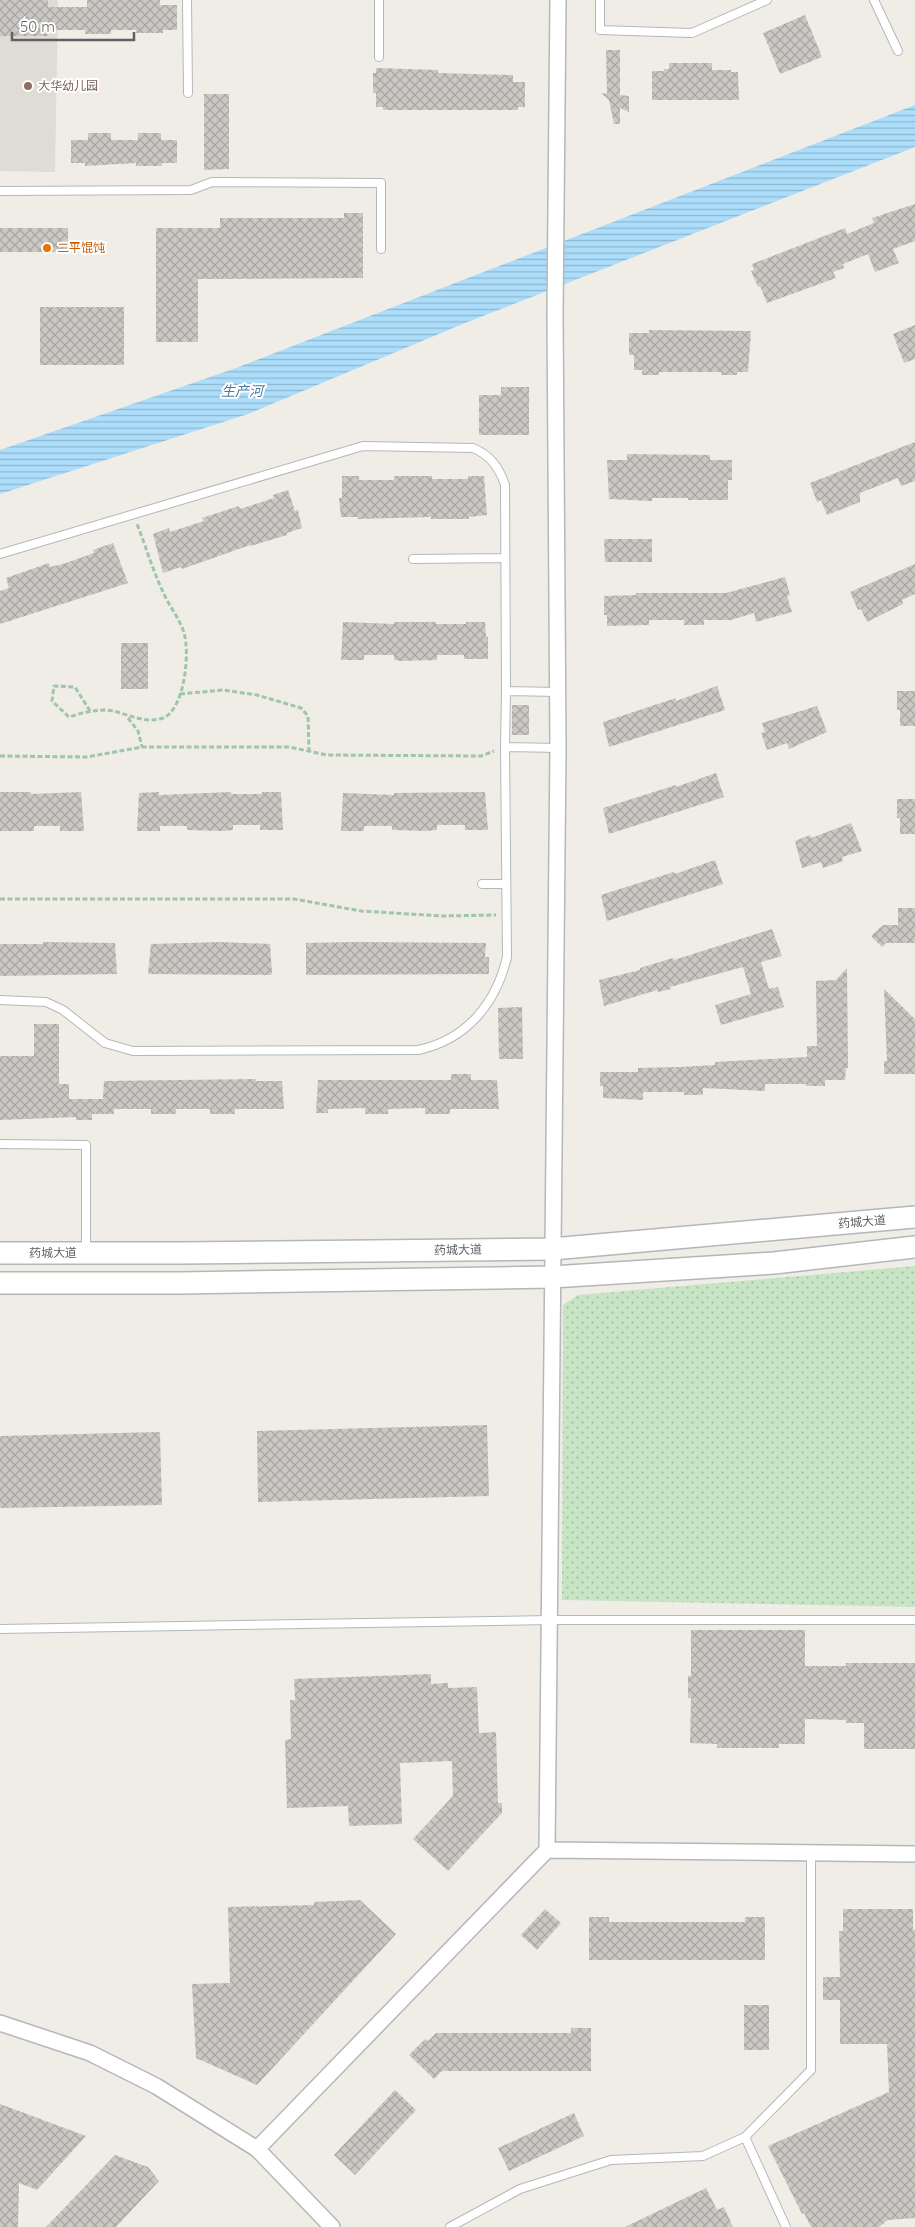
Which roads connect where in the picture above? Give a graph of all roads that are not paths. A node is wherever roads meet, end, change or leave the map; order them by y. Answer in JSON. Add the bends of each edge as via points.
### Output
{"nodes":[{"id":1,"x":187,"y":0,"type":"edge"},
{"id":2,"x":379,"y":0,"type":"edge"},
{"id":3,"x":558,"y":0,"type":"edge"},
{"id":4,"x":600,"y":0,"type":"edge"},
{"id":5,"x":766,"y":0,"type":"edge"},
{"id":6,"x":874,"y":0,"type":"edge"},
{"id":7,"x":898,"y":51,"type":"dead end"},
{"id":8,"x":379,"y":57,"type":"dead end"},
{"id":9,"x":188,"y":93,"type":"dead end"},
{"id":10,"x":0,"y":191,"type":"edge"},
{"id":11,"x":381,"y":250,"type":"dead end"},
{"id":12,"x":0,"y":554,"type":"edge"},
{"id":13,"x":505,"y":558,"type":"junction"},
{"id":14,"x":414,"y":559,"type":"dead end"},
{"id":15,"x":506,"y":691,"type":"junction"},
{"id":16,"x":558,"y":692,"type":"junction"},
{"id":17,"x":505,"y":748,"type":"junction"},
{"id":18,"x":558,"y":748,"type":"junction"},
{"id":19,"x":482,"y":884,"type":"dead end"},
{"id":20,"x":506,"y":884,"type":"junction"},
{"id":21,"x":0,"y":1000,"type":"edge"},
{"id":22,"x":0,"y":1144,"type":"edge"},
{"id":23,"x":915,"y":1217,"type":"edge"},
{"id":24,"x":915,"y":1247,"type":"edge"},
{"id":25,"x":552,"y":1249,"type":"junction"},
{"id":26,"x":0,"y":1252,"type":"edge"},
{"id":27,"x":86,"y":1253,"type":"junction"},
{"id":28,"x":552,"y":1277,"type":"junction"},
{"id":29,"x":0,"y":1283,"type":"edge"},
{"id":30,"x":550,"y":1620,"type":"junction"},
{"id":31,"x":915,"y":1620,"type":"edge"},
{"id":32,"x":0,"y":1629,"type":"edge"},
{"id":33,"x":547,"y":1850,"type":"junction"},
{"id":34,"x":812,"y":1852,"type":"junction"},
{"id":35,"x":915,"y":1854,"type":"edge"},
{"id":36,"x":0,"y":2023,"type":"edge"},
{"id":37,"x":745,"y":2137,"type":"junction"},
{"id":38,"x":257,"y":2149,"type":"junction"},
{"id":39,"x":332,"y":2227,"type":"edge"},
{"id":40,"x":450,"y":2227,"type":"edge"},
{"id":41,"x":786,"y":2227,"type":"edge"}],
"edges":[{"from":1,"to":9,"type":"lane"},
{"from":2,"to":8,"type":"lane"},
{"from":3,"to":16,"type":"street","via":[[555,314]]},
{"from":4,"to":5,"type":"lane","via":[[600,30],[692,33]]},
{"from":6,"to":7,"type":"lane"},
{"from":10,"to":11,"type":"lane","via":[[191,190],[212,182],[381,183]]},
{"from":12,"to":13,"type":"lane","via":[[363,446],[473,448],[494,462],[505,485]]},
{"from":13,"to":14,"type":"lane"},
{"from":13,"to":15,"type":"lane"},
{"from":15,"to":16,"type":"lane"},
{"from":15,"to":17,"type":"lane"},
{"from":16,"to":18,"type":"street"},
{"from":17,"to":18,"type":"lane"},
{"from":17,"to":20,"type":"lane"},
{"from":18,"to":25,"type":"street"},
{"from":19,"to":20,"type":"lane"},
{"from":20,"to":21,"type":"lane","via":[[507,957],[503,974],[488,1004],[465,1030],[435,1047],[418,1050],[133,1051],[105,1042],[71,1015],[46,1002]]},
{"from":22,"to":27,"type":"lane","via":[[86,1145]]},
{"from":23,"to":25,"type":"main road","name":"药城大道"},
{"from":24,"to":28,"type":"main road","via":[[774,1263]]},
{"from":25,"to":27,"type":"main road","name":"药城大道"},
{"from":25,"to":28,"type":"street"},
{"from":26,"to":27,"type":"main road","name":"药城大道"},
{"from":28,"to":29,"type":"main road"},
{"from":28,"to":30,"type":"street"},
{"from":30,"to":31,"type":"lane"},
{"from":30,"to":32,"type":"lane"},
{"from":30,"to":33,"type":"street"},
{"from":33,"to":34,"type":"street"},
{"from":33,"to":38,"type":"street"},
{"from":34,"to":35,"type":"street"},
{"from":34,"to":37,"type":"lane","via":[[812,2070]]},
{"from":36,"to":38,"type":"street","via":[[90,2053],[156,2086]]},
{"from":37,"to":40,"type":"lane","via":[[703,2156],[611,2160],[520,2189]]},
{"from":37,"to":41,"type":"lane"},
{"from":38,"to":39,"type":"street"}]}
